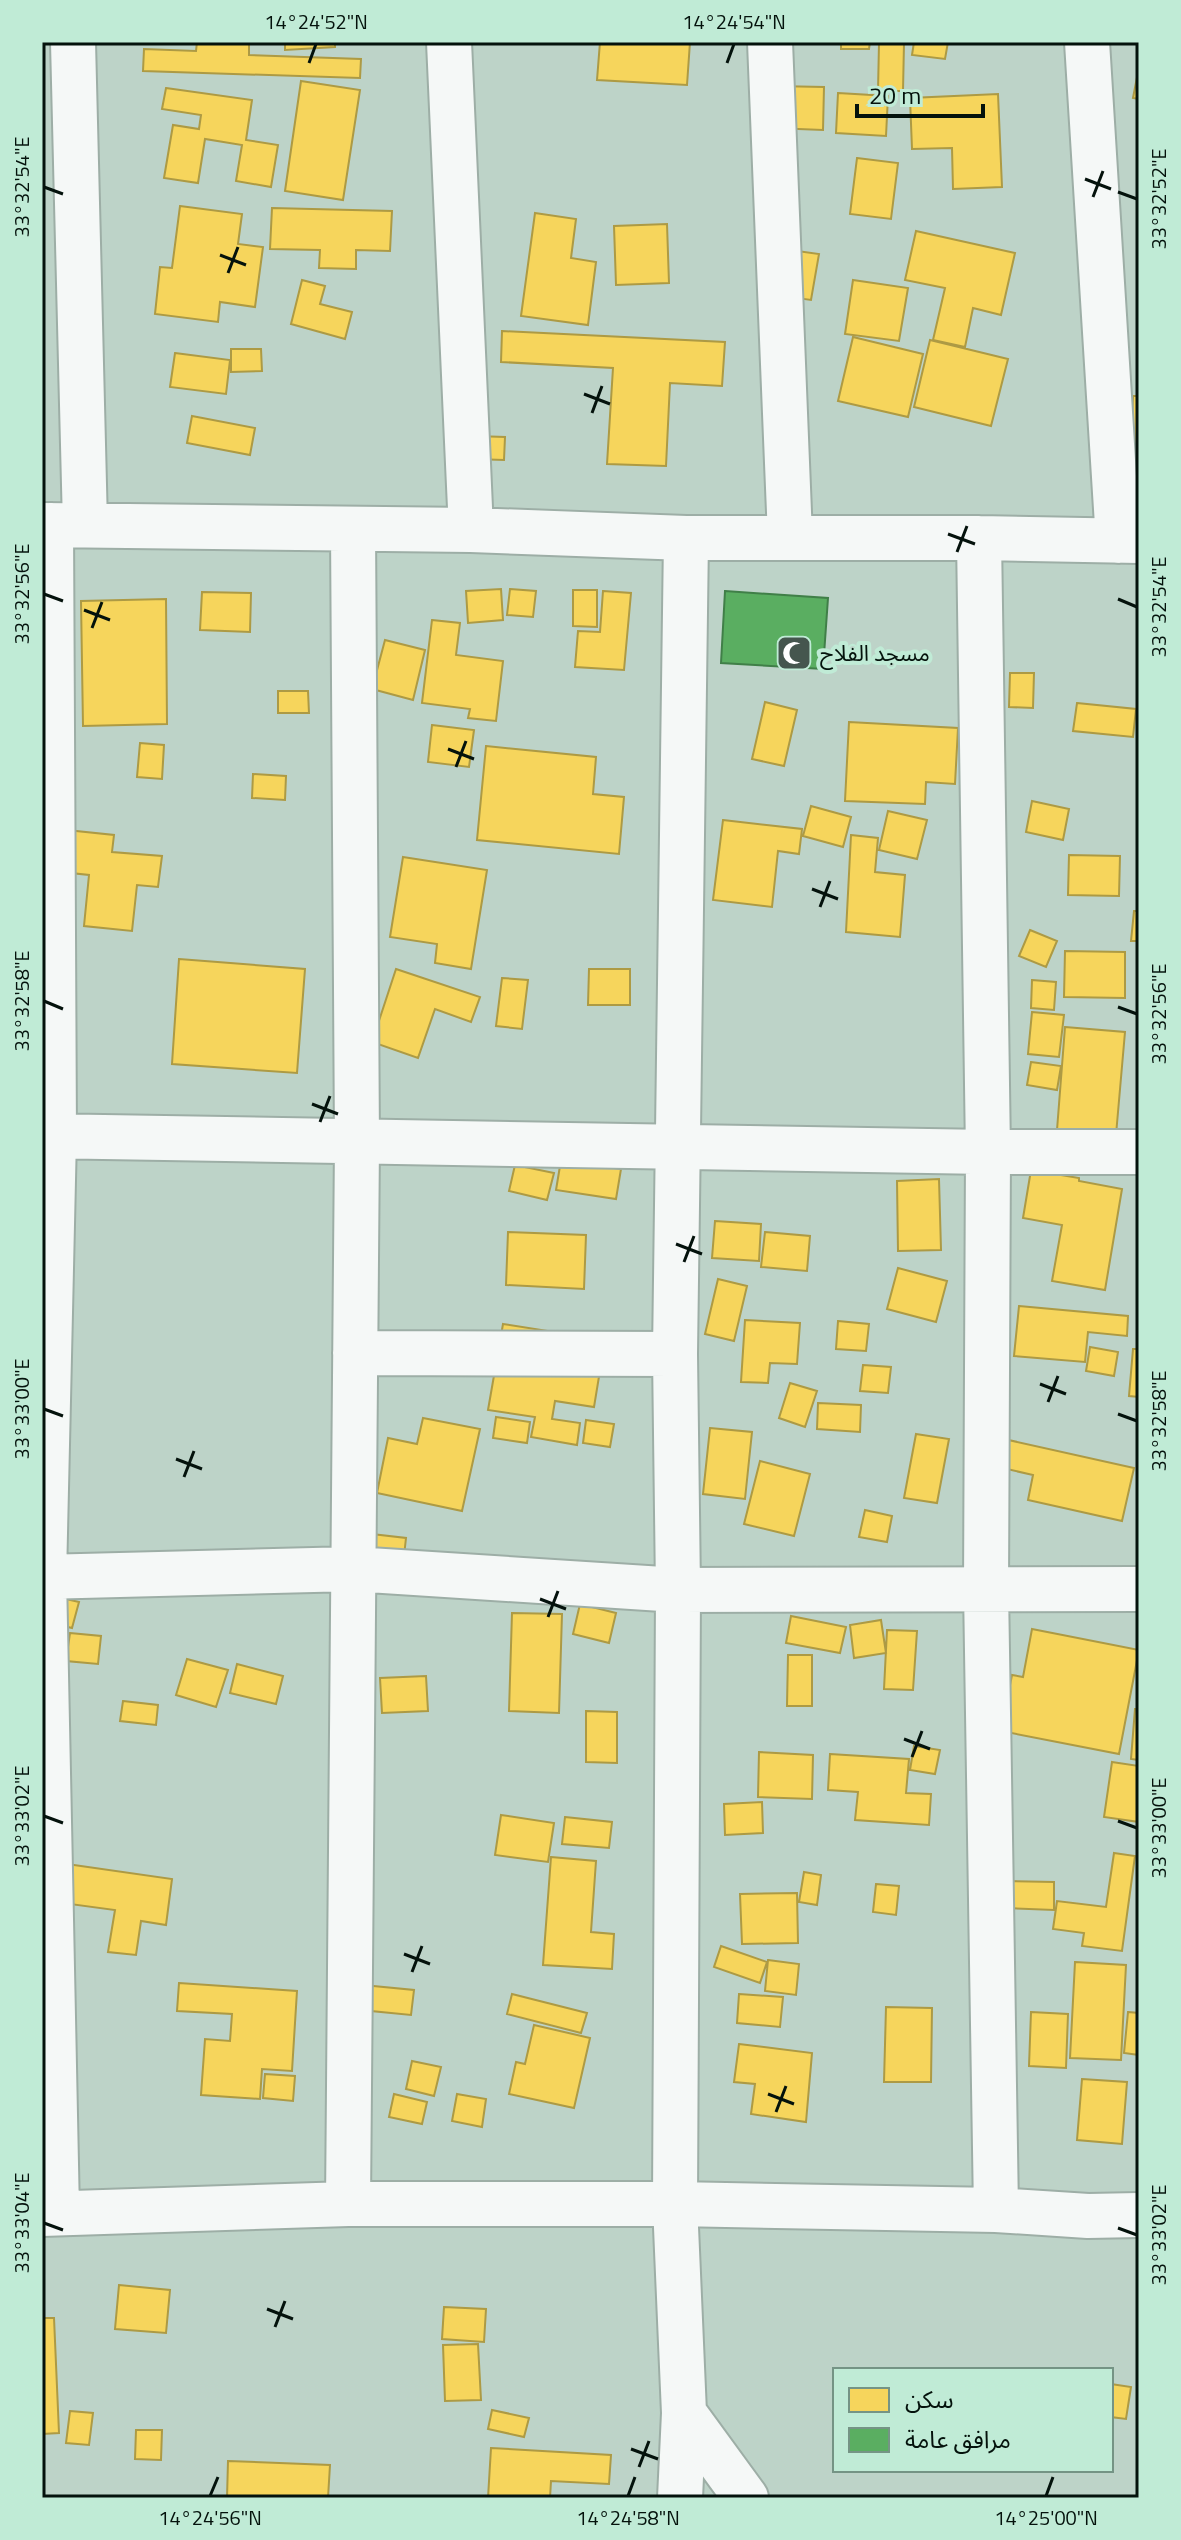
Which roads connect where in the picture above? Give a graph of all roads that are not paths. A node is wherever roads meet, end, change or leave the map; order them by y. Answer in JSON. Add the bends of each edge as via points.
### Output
{"nodes":[{"id":1,"x":73,"y":42,"type":"edge"},
{"id":2,"x":449,"y":42,"type":"edge"},
{"id":3,"x":770,"y":42,"type":"edge"},
{"id":4,"x":1087,"y":42,"type":"edge"},
{"id":5,"x":59,"y":525,"type":"edge"},
{"id":6,"x":353,"y":529,"type":"junction"},
{"id":7,"x":471,"y":530,"type":"junction"},
{"id":8,"x":790,"y":537,"type":"junction"},
{"id":9,"x":686,"y":538,"type":"junction"},
{"id":10,"x":979,"y":538,"type":"junction"},
{"id":11,"x":1128,"y":541,"type":"edge"},
{"id":12,"x":48,"y":1136,"type":"edge"},
{"id":13,"x":357,"y":1142,"type":"junction"},
{"id":14,"x":680,"y":1147,"type":"junction"},
{"id":15,"x":988,"y":1152,"type":"junction"},
{"id":16,"x":1139,"y":1152,"type":"edge"},
{"id":17,"x":355,"y":1353,"type":"junction"},
{"id":18,"x":675,"y":1354,"type":"junction"},
{"id":19,"x":353,"y":1569,"type":"junction"},
{"id":20,"x":43,"y":1577,"type":"edge"},
{"id":21,"x":986,"y":1589,"type":"junction"},
{"id":22,"x":1139,"y":1589,"type":"edge"},
{"id":23,"x":678,"y":1590,"type":"junction"},
{"id":24,"x":348,"y":2204,"type":"junction"},
{"id":25,"x":675,"y":2204,"type":"junction"},
{"id":26,"x":996,"y":2210,"type":"junction"},
{"id":27,"x":49,"y":2214,"type":"edge"},
{"id":28,"x":1139,"y":2215,"type":"edge"},
{"id":29,"x":684,"y":2413,"type":"junction"},
{"id":30,"x":680,"y":2498,"type":"edge"},
{"id":31,"x":746,"y":2498,"type":"edge"}],
"edges":[{"from":1,"to":5,"type":"street"},
{"from":2,"to":7,"type":"street"},
{"from":3,"to":8,"type":"street"},
{"from":4,"to":11,"type":"street"},
{"from":5,"to":6,"type":"street"},
{"from":5,"to":12,"type":"street"},
{"from":6,"to":7,"type":"street"},
{"from":6,"to":13,"type":"street"},
{"from":7,"to":9,"type":"street"},
{"from":8,"to":9,"type":"street"},
{"from":8,"to":10,"type":"street"},
{"from":9,"to":14,"type":"street"},
{"from":10,"to":11,"type":"street"},
{"from":10,"to":15,"type":"street"},
{"from":12,"to":13,"type":"street"},
{"from":12,"to":20,"type":"street"},
{"from":13,"to":14,"type":"street"},
{"from":13,"to":17,"type":"street"},
{"from":14,"to":15,"type":"street"},
{"from":14,"to":18,"type":"street"},
{"from":15,"to":16,"type":"street"},
{"from":15,"to":21,"type":"street"},
{"from":17,"to":18,"type":"street"},
{"from":17,"to":19,"type":"street"},
{"from":18,"to":23,"type":"street"},
{"from":19,"to":20,"type":"street"},
{"from":19,"to":23,"type":"street"},
{"from":19,"to":24,"type":"street"},
{"from":20,"to":27,"type":"street"},
{"from":21,"to":22,"type":"street"},
{"from":21,"to":23,"type":"street"},
{"from":21,"to":26,"type":"street"},
{"from":23,"to":25,"type":"street"},
{"from":24,"to":25,"type":"street"},
{"from":24,"to":27,"type":"street"},
{"from":25,"to":26,"type":"street"},
{"from":25,"to":29,"type":"street"},
{"from":26,"to":28,"type":"street"},
{"from":29,"to":30,"type":"street"},
{"from":29,"to":31,"type":"street"}]}
